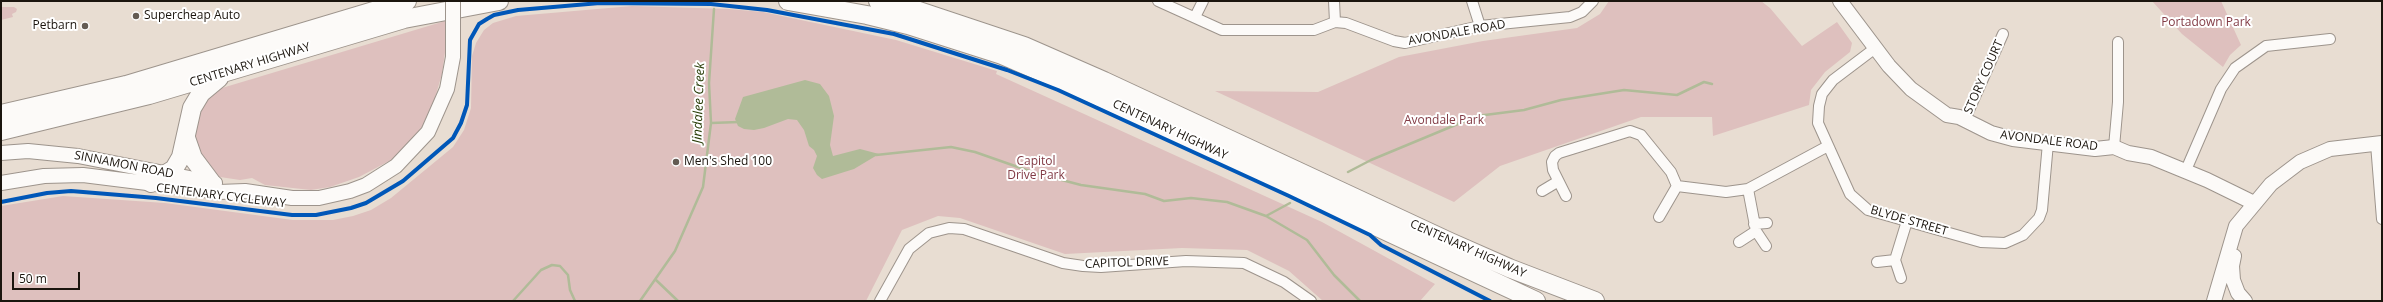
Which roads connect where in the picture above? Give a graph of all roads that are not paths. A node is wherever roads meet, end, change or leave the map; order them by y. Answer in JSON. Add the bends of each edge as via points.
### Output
{"nodes":[{"id":1,"x":407,"y":1,"type":"edge"},
{"id":2,"x":454,"y":1,"type":"edge"},
{"id":3,"x":499,"y":1,"type":"edge"},
{"id":4,"x":788,"y":1,"type":"edge"},
{"id":5,"x":878,"y":1,"type":"edge"},
{"id":6,"x":1158,"y":1,"type":"edge"},
{"id":7,"x":1203,"y":1,"type":"edge"},
{"id":8,"x":1334,"y":1,"type":"edge"},
{"id":9,"x":1472,"y":1,"type":"edge"},
{"id":10,"x":1592,"y":1,"type":"edge"},
{"id":11,"x":1840,"y":1,"type":"edge"},
{"id":12,"x":1195,"y":17,"type":"junction"},
{"id":13,"x":1336,"y":22,"type":"junction"},
{"id":14,"x":1480,"y":26,"type":"junction"},
{"id":15,"x":2003,"y":34,"type":"dead end"},
{"id":16,"x":2330,"y":39,"type":"dead end"},
{"id":17,"x":2118,"y":42,"type":"dead end"},
{"id":18,"x":1874,"y":49,"type":"junction"},
{"id":19,"x":222,"y":74,"type":"junction"},
{"id":20,"x":1,"y":114,"type":"edge"},
{"id":21,"x":1965,"y":119,"type":"junction"},
{"id":22,"x":1,"y":131,"type":"edge"},
{"id":23,"x":186,"y":138,"type":"junction"},
{"id":24,"x":2048,"y":143,"type":"junction"},
{"id":25,"x":2379,"y":144,"type":"edge"},
{"id":26,"x":1828,"y":146,"type":"junction"},
{"id":27,"x":2114,"y":147,"type":"junction"},
{"id":28,"x":1,"y":152,"type":"edge"},
{"id":29,"x":2186,"y":170,"type":"junction"},
{"id":30,"x":169,"y":174,"type":"junction"},
{"id":31,"x":211,"y":182,"type":"junction"},
{"id":32,"x":1557,"y":182,"type":"junction"},
{"id":33,"x":1,"y":183,"type":"edge"},
{"id":34,"x":151,"y":183,"type":"junction"},
{"id":35,"x":1677,"y":186,"type":"junction"},
{"id":36,"x":1748,"y":190,"type":"junction"},
{"id":37,"x":245,"y":191,"type":"junction"},
{"id":38,"x":1542,"y":191,"type":"dead end"},
{"id":39,"x":1566,"y":196,"type":"dead end"},
{"id":40,"x":2252,"y":206,"type":"junction"},
{"id":41,"x":1659,"y":217,"type":"dead end"},
{"id":42,"x":2382,"y":219,"type":"edge"},
{"id":43,"x":1907,"y":220,"type":"junction"},
{"id":44,"x":1767,"y":223,"type":"dead end"},
{"id":45,"x":1755,"y":227,"type":"junction"},
{"id":46,"x":1739,"y":242,"type":"dead end"},
{"id":47,"x":1766,"y":246,"type":"dead end"},
{"id":48,"x":1895,"y":260,"type":"junction"},
{"id":49,"x":1877,"y":262,"type":"dead end"},
{"id":50,"x":1901,"y":278,"type":"dead end"},
{"id":51,"x":880,"y":301,"type":"edge"},
{"id":52,"x":1311,"y":301,"type":"edge"},
{"id":53,"x":1536,"y":301,"type":"edge"},
{"id":54,"x":1594,"y":301,"type":"edge"},
{"id":55,"x":2214,"y":301,"type":"edge"},
{"id":56,"x":2245,"y":301,"type":"edge"}],
"edges":[{"from":1,"to":20,"type":"highway","name":"CENTENARY HIGHWAY","via":[[126,85]]},
{"from":2,"to":37,"type":"main road","name":"SINNAMON ROAD","bridge":true,"via":[[451,74],[440,108],[428,132],[409,155],[366,185],[333,196],[292,198]]},
{"from":3,"to":19,"type":"highway","name":"CENTENARY HIGHWAY","via":[[404,19]]},
{"from":4,"to":53,"type":"highway","name":"CENTENARY HIGHWAY","via":[[908,25],[1002,55],[1114,104]]},
{"from":5,"to":54,"type":"highway","name":"CENTENARY HIGHWAY","via":[[920,11],[1024,46],[1450,242]]},
{"from":6,"to":12,"type":"street"},
{"from":7,"to":12,"type":"street"},
{"from":8,"to":13,"type":"street"},
{"from":9,"to":14,"type":"street"},
{"from":10,"to":14,"type":"street","name":"AVONDALE ROAD","via":[[1582,12],[1570,17]]},
{"from":11,"to":18,"type":"main road","name":"AVONDALE ROAD"},
{"from":12,"to":13,"type":"street","via":[[1213,27],[1232,30],[1314,30]]},
{"from":13,"to":14,"type":"street","name":"AVONDALE ROAD","via":[[1354,25],[1405,43]]},
{"from":15,"to":21,"type":"street","name":"STORY COURT"},
{"from":16,"to":29,"type":"street","via":[[2266,46],[2235,68],[2220,89]]},
{"from":17,"to":27,"type":"street","via":[[2118,102]]},
{"from":18,"to":21,"type":"main road","name":"AVONDALE ROAD","via":[[1924,100],[1947,115]]},
{"from":18,"to":26,"type":"street","name":"BLYDE STREET","via":[[1833,80],[1822,94],[1818,123]]},
{"from":19,"to":22,"type":"highway","name":"CENTENARY HIGHWAY","via":[[84,113]]},
{"from":19,"to":23,"type":"highway","via":[[197,99],[189,117]]},
{"from":21,"to":24,"type":"main road","name":"AVONDALE ROAD","via":[[1991,133]]},
{"from":23,"to":30,"type":"highway","via":[[181,157]]},
{"from":23,"to":31,"type":"highway","via":[[193,158]]},
{"from":24,"to":27,"type":"main road","name":"AVONDALE ROAD","via":[[2095,149]]},
{"from":24,"to":43,"type":"street","name":"BLYDE STREET","via":[[2042,210],[2034,226],[2023,235],[2005,243],[1994,244]]},
{"from":25,"to":40,"type":"main road","via":[[2330,149],[2300,162],[2271,184]]},
{"from":25,"to":42,"type":"street"},
{"from":26,"to":36,"type":"street"},
{"from":26,"to":43,"type":"street","name":"BLYDE STREET","via":[[1850,194],[1858,203],[1868,210]]},
{"from":27,"to":29,"type":"main road","name":"AVONDALE ROAD"},
{"from":28,"to":30,"type":"main road","name":"SINNAMON ROAD","via":[[60,153]]},
{"from":29,"to":40,"type":"main road","name":"AVONDALE ROAD"},
{"from":30,"to":31,"type":"main road","name":"SINNAMON ROAD"},
{"from":30,"to":34,"type":"highway"},
{"from":31,"to":37,"type":"main road","name":"SINNAMON ROAD"},
{"from":32,"to":35,"type":"street","via":[[1552,162],[1560,153],[1630,131],[1640,135],[1671,172]]},
{"from":32,"to":38,"type":"street"},
{"from":32,"to":39,"type":"street"},
{"from":33,"to":34,"type":"main road","name":"SINNAMON ROAD","via":[[69,174]]},
{"from":34,"to":37,"type":"main road","name":"SINNAMON ROAD","via":[[219,192]]},
{"from":35,"to":36,"type":"street","via":[[1726,192]]},
{"from":35,"to":41,"type":"street"},
{"from":36,"to":45,"type":"street"},
{"from":40,"to":55,"type":"main road","via":[[2234,231]]},
{"from":40,"to":56,"type":"main road","via":[[2232,266],[2235,287]]},
{"from":43,"to":48,"type":"street"},
{"from":44,"to":45,"type":"street"},
{"from":45,"to":46,"type":"street"},
{"from":45,"to":47,"type":"street"},
{"from":48,"to":49,"type":"street"},
{"from":48,"to":50,"type":"street"},
{"from":51,"to":52,"type":"street","name":"CAPITOL DRIVE","via":[[909,249],[929,233],[949,228],[964,229],[1063,263],[1084,266],[1186,261],[1244,263],[1284,282]]}]}
